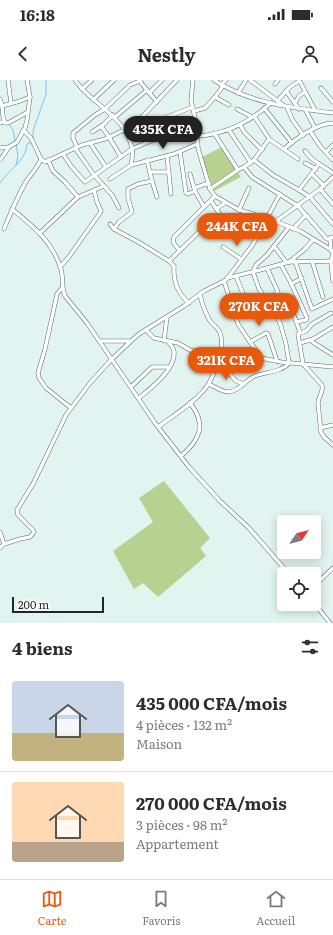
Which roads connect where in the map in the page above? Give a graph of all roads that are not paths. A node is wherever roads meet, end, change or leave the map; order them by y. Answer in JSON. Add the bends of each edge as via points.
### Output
{"nodes":[{"id":1,"x":8,"y":80,"type":"edge"},
{"id":2,"x":27,"y":80,"type":"edge"},
{"id":3,"x":75,"y":80,"type":"edge"},
{"id":4,"x":92,"y":80,"type":"edge"},
{"id":5,"x":114,"y":80,"type":"edge"},
{"id":6,"x":141,"y":80,"type":"edge"},
{"id":7,"x":162,"y":80,"type":"edge"},
{"id":8,"x":177,"y":80,"type":"edge"},
{"id":9,"x":193,"y":80,"type":"edge"},
{"id":10,"x":214,"y":80,"type":"edge"},
{"id":11,"x":226,"y":80,"type":"edge"},
{"id":12,"x":246,"y":80,"type":"edge"},
{"id":13,"x":250,"y":80,"type":"edge"},
{"id":14,"x":258,"y":80,"type":"edge"},
{"id":15,"x":299,"y":81,"type":"edge"},
{"id":16,"x":255,"y":84,"type":"junction"},
{"id":17,"x":222,"y":86,"type":"junction"},
{"id":18,"x":321,"y":88,"type":"dead end"},
{"id":19,"x":82,"y":89,"type":"junction"},
{"id":20,"x":148,"y":91,"type":"junction"},
{"id":21,"x":286,"y":91,"type":"junction"},
{"id":22,"x":305,"y":92,"type":"junction"},
{"id":23,"x":238,"y":93,"type":"junction"},
{"id":24,"x":30,"y":97,"type":"junction"},
{"id":25,"x":215,"y":97,"type":"junction"},
{"id":26,"x":0,"y":99,"type":"edge"},
{"id":27,"x":93,"y":100,"type":"junction"},
{"id":28,"x":278,"y":100,"type":"junction"},
{"id":29,"x":157,"y":102,"type":"junction"},
{"id":30,"x":295,"y":102,"type":"junction"},
{"id":31,"x":333,"y":102,"type":"edge"},
{"id":32,"x":11,"y":103,"type":"junction"},
{"id":33,"x":271,"y":103,"type":"junction"},
{"id":34,"x":229,"y":105,"type":"dead end"},
{"id":35,"x":2,"y":106,"type":"junction"},
{"id":36,"x":285,"y":107,"type":"junction"},
{"id":37,"x":264,"y":108,"type":"junction"},
{"id":38,"x":105,"y":109,"type":"junction"},
{"id":39,"x":193,"y":109,"type":"junction"},
{"id":40,"x":237,"y":109,"type":"dead end"},
{"id":41,"x":299,"y":109,"type":"junction"},
{"id":42,"x":305,"y":110,"type":"junction"},
{"id":43,"x":315,"y":110,"type":"junction"},
{"id":44,"x":28,"y":112,"type":"junction"},
{"id":45,"x":333,"y":113,"type":"edge"},
{"id":46,"x":114,"y":116,"type":"junction"},
{"id":47,"x":253,"y":116,"type":"junction"},
{"id":48,"x":0,"y":122,"type":"edge"},
{"id":49,"x":5,"y":123,"type":"junction"},
{"id":50,"x":332,"y":123,"type":"edge"},
{"id":51,"x":240,"y":125,"type":"junction"},
{"id":52,"x":101,"y":126,"type":"junction"},
{"id":53,"x":197,"y":127,"type":"junction"},
{"id":54,"x":315,"y":128,"type":"junction"},
{"id":55,"x":333,"y":129,"type":"edge"},
{"id":56,"x":23,"y":130,"type":"junction"},
{"id":57,"x":229,"y":130,"type":"junction"},
{"id":58,"x":310,"y":131,"type":"junction"},
{"id":59,"x":92,"y":132,"type":"dead end"},
{"id":60,"x":148,"y":132,"type":"dead end"},
{"id":61,"x":214,"y":133,"type":"junction"},
{"id":62,"x":303,"y":135,"type":"junction"},
{"id":63,"x":198,"y":136,"type":"junction"},
{"id":64,"x":109,"y":137,"type":"junction"},
{"id":65,"x":269,"y":139,"type":"junction"},
{"id":66,"x":90,"y":143,"type":"junction"},
{"id":67,"x":292,"y":143,"type":"junction"},
{"id":68,"x":197,"y":144,"type":"junction"},
{"id":69,"x":333,"y":145,"type":"edge"},
{"id":70,"x":9,"y":147,"type":"junction"},
{"id":71,"x":0,"y":148,"type":"edge"},
{"id":72,"x":76,"y":148,"type":"junction"},
{"id":73,"x":132,"y":149,"type":"junction"},
{"id":74,"x":284,"y":149,"type":"junction"},
{"id":75,"x":262,"y":150,"type":"junction"},
{"id":76,"x":305,"y":151,"type":"dead end"},
{"id":77,"x":180,"y":152,"type":"junction"},
{"id":78,"x":326,"y":152,"type":"junction"},
{"id":79,"x":63,"y":154,"type":"junction"},
{"id":80,"x":167,"y":156,"type":"junction"},
{"id":81,"x":121,"y":157,"type":"junction"},
{"id":82,"x":42,"y":159,"type":"junction"},
{"id":83,"x":298,"y":159,"type":"dead end"},
{"id":84,"x":0,"y":160,"type":"edge"},
{"id":85,"x":48,"y":160,"type":"junction"},
{"id":86,"x":147,"y":160,"type":"junction"},
{"id":87,"x":333,"y":160,"type":"edge"},
{"id":88,"x":253,"y":161,"type":"junction"},
{"id":89,"x":305,"y":162,"type":"dead end"},
{"id":90,"x":319,"y":164,"type":"junction"},
{"id":91,"x":131,"y":165,"type":"junction"},
{"id":92,"x":106,"y":167,"type":"junction"},
{"id":93,"x":244,"y":167,"type":"junction"},
{"id":94,"x":316,"y":168,"type":"junction"},
{"id":95,"x":238,"y":170,"type":"junction"},
{"id":96,"x":150,"y":172,"type":"junction"},
{"id":97,"x":169,"y":172,"type":"junction"},
{"id":98,"x":333,"y":173,"type":"edge"},
{"id":99,"x":190,"y":174,"type":"dead end"},
{"id":100,"x":312,"y":174,"type":"junction"},
{"id":101,"x":94,"y":176,"type":"junction"},
{"id":102,"x":110,"y":179,"type":"dead end"},
{"id":103,"x":332,"y":179,"type":"edge"},
{"id":104,"x":152,"y":181,"type":"junction"},
{"id":105,"x":209,"y":183,"type":"junction"},
{"id":106,"x":104,"y":186,"type":"junction"},
{"id":107,"x":324,"y":186,"type":"junction"},
{"id":108,"x":250,"y":188,"type":"dead end"},
{"id":109,"x":195,"y":189,"type":"junction"},
{"id":110,"x":210,"y":189,"type":"junction"},
{"id":111,"x":94,"y":190,"type":"junction"},
{"id":112,"x":299,"y":190,"type":"junction"},
{"id":113,"x":320,"y":190,"type":"junction"},
{"id":114,"x":171,"y":194,"type":"dead end"},
{"id":115,"x":280,"y":194,"type":"junction"},
{"id":116,"x":215,"y":196,"type":"junction"},
{"id":117,"x":78,"y":197,"type":"junction"},
{"id":118,"x":157,"y":197,"type":"dead end"},
{"id":119,"x":310,"y":197,"type":"junction"},
{"id":120,"x":211,"y":201,"type":"junction"},
{"id":121,"x":225,"y":203,"type":"junction"},
{"id":122,"x":333,"y":204,"type":"edge"},
{"id":123,"x":298,"y":206,"type":"junction"},
{"id":124,"x":204,"y":207,"type":"junction"},
{"id":125,"x":119,"y":208,"type":"dead end"},
{"id":126,"x":12,"y":209,"type":"junction"},
{"id":127,"x":216,"y":209,"type":"junction"},
{"id":128,"x":239,"y":210,"type":"junction"},
{"id":129,"x":306,"y":216,"type":"junction"},
{"id":130,"x":267,"y":218,"type":"junction"},
{"id":131,"x":275,"y":222,"type":"junction"},
{"id":132,"x":235,"y":223,"type":"dead end"},
{"id":133,"x":110,"y":224,"type":"dead end"},
{"id":134,"x":333,"y":224,"type":"edge"},
{"id":135,"x":291,"y":228,"type":"junction"},
{"id":136,"x":4,"y":229,"type":"dead end"},
{"id":137,"x":114,"y":229,"type":"junction"},
{"id":138,"x":40,"y":233,"type":"junction"},
{"id":139,"x":258,"y":236,"type":"junction"},
{"id":140,"x":331,"y":238,"type":"edge"},
{"id":141,"x":313,"y":240,"type":"junction"},
{"id":142,"x":274,"y":246,"type":"junction"},
{"id":143,"x":223,"y":247,"type":"dead end"},
{"id":144,"x":179,"y":250,"type":"junction"},
{"id":145,"x":332,"y":251,"type":"edge"},
{"id":146,"x":241,"y":259,"type":"junction"},
{"id":147,"x":169,"y":261,"type":"junction"},
{"id":148,"x":295,"y":261,"type":"junction"},
{"id":149,"x":312,"y":261,"type":"junction"},
{"id":150,"x":332,"y":261,"type":"edge"},
{"id":151,"x":287,"y":262,"type":"junction"},
{"id":152,"x":280,"y":265,"type":"junction"},
{"id":153,"x":60,"y":267,"type":"junction"},
{"id":154,"x":267,"y":268,"type":"junction"},
{"id":155,"x":253,"y":272,"type":"junction"},
{"id":156,"x":236,"y":276,"type":"junction"},
{"id":157,"x":302,"y":278,"type":"junction"},
{"id":158,"x":225,"y":279,"type":"junction"},
{"id":159,"x":333,"y":281,"type":"edge"},
{"id":160,"x":291,"y":284,"type":"junction"},
{"id":161,"x":62,"y":288,"type":"junction"},
{"id":162,"x":200,"y":295,"type":"junction"},
{"id":163,"x":323,"y":297,"type":"dead end"},
{"id":164,"x":333,"y":299,"type":"edge"},
{"id":165,"x":266,"y":300,"type":"junction"},
{"id":166,"x":189,"y":303,"type":"junction"},
{"id":167,"x":290,"y":305,"type":"dead end"},
{"id":168,"x":331,"y":313,"type":"dead end"},
{"id":169,"x":167,"y":317,"type":"junction"},
{"id":170,"x":236,"y":318,"type":"junction"},
{"id":171,"x":296,"y":322,"type":"junction"},
{"id":172,"x":333,"y":327,"type":"edge"},
{"id":173,"x":146,"y":330,"type":"junction"},
{"id":174,"x":300,"y":332,"type":"junction"},
{"id":175,"x":311,"y":340,"type":"junction"},
{"id":176,"x":100,"y":341,"type":"junction"},
{"id":177,"x":131,"y":341,"type":"junction"},
{"id":178,"x":166,"y":341,"type":"junction"},
{"id":179,"x":250,"y":342,"type":"junction"},
{"id":180,"x":300,"y":343,"type":"junction"},
{"id":181,"x":333,"y":355,"type":"edge"},
{"id":182,"x":219,"y":357,"type":"junction"},
{"id":183,"x":262,"y":358,"type":"junction"},
{"id":184,"x":111,"y":360,"type":"junction"},
{"id":185,"x":277,"y":361,"type":"junction"},
{"id":186,"x":289,"y":363,"type":"junction"},
{"id":187,"x":303,"y":364,"type":"junction"},
{"id":188,"x":169,"y":368,"type":"junction"},
{"id":189,"x":333,"y":368,"type":"edge"},
{"id":190,"x":209,"y":384,"type":"junction"},
{"id":191,"x":244,"y":384,"type":"junction"},
{"id":192,"x":131,"y":387,"type":"junction"},
{"id":193,"x":139,"y":398,"type":"junction"},
{"id":194,"x":190,"y":402,"type":"junction"},
{"id":195,"x":71,"y":408,"type":"junction"},
{"id":196,"x":333,"y":425,"type":"edge"},
{"id":197,"x":158,"y":427,"type":"junction"},
{"id":198,"x":320,"y":428,"type":"junction"},
{"id":199,"x":333,"y":445,"type":"edge"},
{"id":200,"x":181,"y":456,"type":"junction"},
{"id":201,"x":0,"y":532,"type":"edge"},
{"id":202,"x":4,"y":544,"type":"junction"},
{"id":203,"x":0,"y":548,"type":"edge"},
{"id":204,"x":284,"y":567,"type":"edge"},
{"id":205,"x":333,"y":568,"type":"edge"},
{"id":206,"x":321,"y":579,"type":"edge"},
{"id":207,"x":320,"y":611,"type":"edge"},
{"id":208,"x":330,"y":623,"type":"edge"}],
"edges":[{"from":1,"to":32,"type":"street"},
{"from":2,"to":24,"type":"street"},
{"from":3,"to":19,"type":"street"},
{"from":4,"to":19,"type":"street"},
{"from":5,"to":27,"type":"street"},
{"from":6,"to":20,"type":"street"},
{"from":6,"to":38,"type":"street","via":[[127,87]]},
{"from":7,"to":20,"type":"street"},
{"from":8,"to":29,"type":"street"},
{"from":9,"to":39,"type":"street"},
{"from":10,"to":17,"type":"street"},
{"from":11,"to":17,"type":"street"},
{"from":12,"to":23,"type":"street"},
{"from":13,"to":16,"type":"street"},
{"from":14,"to":16,"type":"street"},
{"from":15,"to":21,"type":"street"},
{"from":15,"to":22,"type":"street"},
{"from":16,"to":28,"type":"street"},
{"from":17,"to":23,"type":"street"},
{"from":17,"to":25,"type":"street"},
{"from":18,"to":31,"type":"street"},
{"from":19,"to":27,"type":"street"},
{"from":20,"to":29,"type":"street"},
{"from":20,"to":46,"type":"street"},
{"from":21,"to":28,"type":"street"},
{"from":21,"to":30,"type":"street"},
{"from":22,"to":30,"type":"street"},
{"from":22,"to":43,"type":"street"},
{"from":23,"to":33,"type":"street"},
{"from":24,"to":32,"type":"street"},
{"from":24,"to":44,"type":"street"},
{"from":25,"to":34,"type":"street"},
{"from":25,"to":39,"type":"street","via":[[205,108]]},
{"from":26,"to":35,"type":"street"},
{"from":27,"to":38,"type":"street"},
{"from":28,"to":36,"type":"street"},
{"from":29,"to":64,"type":"street","via":[[136,122]]},
{"from":30,"to":41,"type":"street"},
{"from":32,"to":35,"type":"street"},
{"from":33,"to":36,"type":"street"},
{"from":33,"to":37,"type":"street"},
{"from":35,"to":49,"type":"street"},
{"from":36,"to":41,"type":"street"},
{"from":36,"to":62,"type":"street"},
{"from":37,"to":47,"type":"street"},
{"from":37,"to":67,"type":"street"},
{"from":38,"to":46,"type":"street"},
{"from":38,"to":72,"type":"street","via":[[73,133]]},
{"from":39,"to":53,"type":"street"},
{"from":39,"to":60,"type":"street","via":[[152,123],[154,128]]},
{"from":40,"to":47,"type":"street"},
{"from":41,"to":42,"type":"street"},
{"from":42,"to":43,"type":"street"},
{"from":42,"to":54,"type":"street"},
{"from":43,"to":45,"type":"street"},
{"from":44,"to":49,"type":"street"},
{"from":44,"to":56,"type":"street"},
{"from":46,"to":52,"type":"street"},
{"from":46,"to":73,"type":"street","via":[[126,130]]},
{"from":47,"to":51,"type":"street"},
{"from":47,"to":65,"type":"street"},
{"from":48,"to":49,"type":"street"},
{"from":50,"to":54,"type":"street"},
{"from":50,"to":55,"type":"street"},
{"from":51,"to":57,"type":"street"},
{"from":51,"to":75,"type":"street"},
{"from":52,"to":59,"type":"street"},
{"from":52,"to":64,"type":"street"},
{"from":53,"to":63,"type":"street"},
{"from":53,"to":73,"type":"street"},
{"from":54,"to":58,"type":"street"},
{"from":56,"to":70,"type":"street","via":[[17,142]]},
{"from":56,"to":82,"type":"street","via":[[31,138]]},
{"from":57,"to":61,"type":"street"},
{"from":57,"to":88,"type":"street"},
{"from":58,"to":62,"type":"street"},
{"from":58,"to":78,"type":"street"},
{"from":61,"to":63,"type":"street"},
{"from":61,"to":95,"type":"street"},
{"from":62,"to":67,"type":"street"},
{"from":63,"to":68,"type":"street"},
{"from":64,"to":66,"type":"street"},
{"from":64,"to":81,"type":"street"},
{"from":65,"to":74,"type":"street"},
{"from":65,"to":75,"type":"street"},
{"from":66,"to":72,"type":"street"},
{"from":66,"to":92,"type":"street"},
{"from":67,"to":74,"type":"street"},
{"from":68,"to":77,"type":"street"},
{"from":68,"to":105,"type":"street"},
{"from":69,"to":78,"type":"street"},
{"from":70,"to":71,"type":"street"},
{"from":70,"to":84,"type":"street"},
{"from":72,"to":79,"type":"street"},
{"from":72,"to":101,"type":"street"},
{"from":73,"to":81,"type":"street"},
{"from":73,"to":91,"type":"street"},
{"from":74,"to":83,"type":"street"},
{"from":75,"to":88,"type":"street"},
{"from":76,"to":90,"type":"street"},
{"from":77,"to":80,"type":"street"},
{"from":77,"to":109,"type":"street","via":[[186,193]]},
{"from":78,"to":87,"type":"street"},
{"from":79,"to":85,"type":"street"},
{"from":79,"to":101,"type":"street","via":[[84,182]]},
{"from":80,"to":86,"type":"street"},
{"from":80,"to":97,"type":"street"},
{"from":81,"to":92,"type":"street"},
{"from":82,"to":85,"type":"street","via":[[45,162]]},
{"from":82,"to":126,"type":"street"},
{"from":85,"to":117,"type":"street","via":[[53,171]]},
{"from":86,"to":91,"type":"street"},
{"from":86,"to":96,"type":"street"},
{"from":88,"to":93,"type":"street"},
{"from":88,"to":112,"type":"street"},
{"from":89,"to":94,"type":"street"},
{"from":90,"to":94,"type":"street"},
{"from":90,"to":98,"type":"street"},
{"from":91,"to":102,"type":"street"},
{"from":92,"to":101,"type":"street"},
{"from":93,"to":95,"type":"street"},
{"from":93,"to":115,"type":"street","via":[[252,177]]},
{"from":94,"to":100,"type":"street"},
{"from":95,"to":110,"type":"street"},
{"from":96,"to":97,"type":"street"},
{"from":96,"to":104,"type":"street"},
{"from":97,"to":114,"type":"street"},
{"from":99,"to":109,"type":"street"},
{"from":100,"to":107,"type":"street"},
{"from":100,"to":112,"type":"street"},
{"from":101,"to":106,"type":"street"},
{"from":103,"to":107,"type":"street"},
{"from":104,"to":118,"type":"street"},
{"from":104,"to":137,"type":"street","via":[[128,189],[132,212]]},
{"from":105,"to":109,"type":"street"},
{"from":105,"to":110,"type":"street"},
{"from":106,"to":111,"type":"street"},
{"from":106,"to":125,"type":"street","via":[[112,194]]},
{"from":107,"to":113,"type":"street"},
{"from":108,"to":128,"type":"street"},
{"from":109,"to":124,"type":"street"},
{"from":110,"to":116,"type":"street"},
{"from":111,"to":117,"type":"street"},
{"from":111,"to":153,"type":"street","via":[[100,213]]},
{"from":112,"to":119,"type":"street"},
{"from":113,"to":119,"type":"street"},
{"from":113,"to":122,"type":"street"},
{"from":115,"to":123,"type":"street"},
{"from":115,"to":130,"type":"street"},
{"from":116,"to":120,"type":"street"},
{"from":116,"to":121,"type":"street"},
{"from":117,"to":138,"type":"street"},
{"from":119,"to":123,"type":"street"},
{"from":119,"to":134,"type":"street"},
{"from":120,"to":124,"type":"street"},
{"from":120,"to":127,"type":"street"},
{"from":121,"to":127,"type":"street"},
{"from":121,"to":128,"type":"street"},
{"from":123,"to":129,"type":"street"},
{"from":123,"to":131,"type":"street"},
{"from":124,"to":144,"type":"street","via":[[174,237],[173,242]]},
{"from":126,"to":136,"type":"street"},
{"from":126,"to":138,"type":"street"},
{"from":127,"to":144,"type":"street","via":[[218,215]]},
{"from":128,"to":130,"type":"street"},
{"from":129,"to":135,"type":"street"},
{"from":129,"to":140,"type":"street","via":[[327,239]]},
{"from":130,"to":131,"type":"street"},
{"from":131,"to":135,"type":"street"},
{"from":131,"to":139,"type":"street"},
{"from":132,"to":139,"type":"street"},
{"from":133,"to":137,"type":"street"},
{"from":135,"to":141,"type":"street"},
{"from":135,"to":142,"type":"street"},
{"from":137,"to":147,"type":"street"},
{"from":138,"to":153,"type":"street","via":[[56,256]]},
{"from":139,"to":146,"type":"street"},
{"from":140,"to":145,"type":"street"},
{"from":141,"to":145,"type":"street"},
{"from":141,"to":151,"type":"street"},
{"from":142,"to":151,"type":"street"},
{"from":142,"to":155,"type":"street","via":[[256,265]]},
{"from":143,"to":146,"type":"street"},
{"from":144,"to":147,"type":"street"},
{"from":145,"to":150,"type":"street"},
{"from":146,"to":158,"type":"street"},
{"from":147,"to":166,"type":"street","via":[[174,266],[177,290]]},
{"from":148,"to":149,"type":"street"},
{"from":148,"to":151,"type":"street"},
{"from":148,"to":157,"type":"street"},
{"from":149,"to":150,"type":"street"},
{"from":149,"to":163,"type":"street"},
{"from":150,"to":159,"type":"street"},
{"from":151,"to":152,"type":"street"},
{"from":152,"to":154,"type":"street"},
{"from":152,"to":160,"type":"street"},
{"from":153,"to":161,"type":"street","via":[[64,279]]},
{"from":154,"to":155,"type":"street"},
{"from":154,"to":165,"type":"street","via":[[278,292]]},
{"from":155,"to":156,"type":"street"},
{"from":155,"to":165,"type":"street"},
{"from":156,"to":158,"type":"street"},
{"from":156,"to":170,"type":"street","via":[[249,309]]},
{"from":157,"to":160,"type":"street"},
{"from":157,"to":164,"type":"street","via":[[312,309]]},
{"from":158,"to":162,"type":"street"},
{"from":158,"to":170,"type":"street"},
{"from":160,"to":171,"type":"street","via":[[307,318]]},
{"from":161,"to":176,"type":"street","via":[[68,301]]},
{"from":161,"to":195,"type":"street","via":[[57,294],[38,373],[46,388]]},
{"from":162,"to":166,"type":"street"},
{"from":162,"to":182,"type":"street","via":[[210,320],[220,333],[222,345]]},
{"from":165,"to":186,"type":"street","via":[[281,326]]},
{"from":166,"to":169,"type":"street"},
{"from":167,"to":171,"type":"street"},
{"from":168,"to":174,"type":"street","via":[[312,324],[306,331]]},
{"from":169,"to":173,"type":"street"},
{"from":169,"to":178,"type":"street"},
{"from":170,"to":179,"type":"street"},
{"from":171,"to":174,"type":"street"},
{"from":172,"to":175,"type":"street"},
{"from":173,"to":177,"type":"street"},
{"from":173,"to":178,"type":"street","via":[[151,337]]},
{"from":174,"to":180,"type":"street"},
{"from":175,"to":180,"type":"street"},
{"from":175,"to":181,"type":"street"},
{"from":176,"to":177,"type":"street"},
{"from":176,"to":184,"type":"street"},
{"from":177,"to":184,"type":"street"},
{"from":178,"to":182,"type":"street"},
{"from":178,"to":188,"type":"street","via":[[174,351]]},
{"from":179,"to":183,"type":"street"},
{"from":179,"to":185,"type":"street","via":[[267,333]]},
{"from":180,"to":187,"type":"street"},
{"from":182,"to":183,"type":"street","via":[[241,354]]},
{"from":182,"to":190,"type":"street"},
{"from":182,"to":191,"type":"street","via":[[236,381]]},
{"from":183,"to":185,"type":"street"},
{"from":184,"to":192,"type":"street"},
{"from":184,"to":195,"type":"street"},
{"from":185,"to":186,"type":"street"},
{"from":186,"to":187,"type":"street"},
{"from":186,"to":191,"type":"street","via":[[277,370],[254,376]]},
{"from":187,"to":189,"type":"street"},
{"from":187,"to":198,"type":"street","via":[[322,385],[318,400]]},
{"from":188,"to":192,"type":"street","via":[[152,368]]},
{"from":188,"to":193,"type":"street"},
{"from":190,"to":191,"type":"street","via":[[225,392],[234,391]]},
{"from":190,"to":194,"type":"street"},
{"from":192,"to":193,"type":"street"},
{"from":193,"to":197,"type":"street"},
{"from":194,"to":197,"type":"street"},
{"from":194,"to":200,"type":"street","via":[[198,419],[200,433]]},
{"from":195,"to":202,"type":"street","via":[[17,510],[18,515],[34,532],[30,537]]},
{"from":196,"to":198,"type":"street"},
{"from":197,"to":200,"type":"street"},
{"from":198,"to":199,"type":"street","via":[[324,437]]},
{"from":200,"to":204,"type":"street"},
{"from":201,"to":202,"type":"street"},
{"from":202,"to":203,"type":"street"},
{"from":205,"to":206,"type":"street"},
{"from":207,"to":208,"type":"street"}]}
